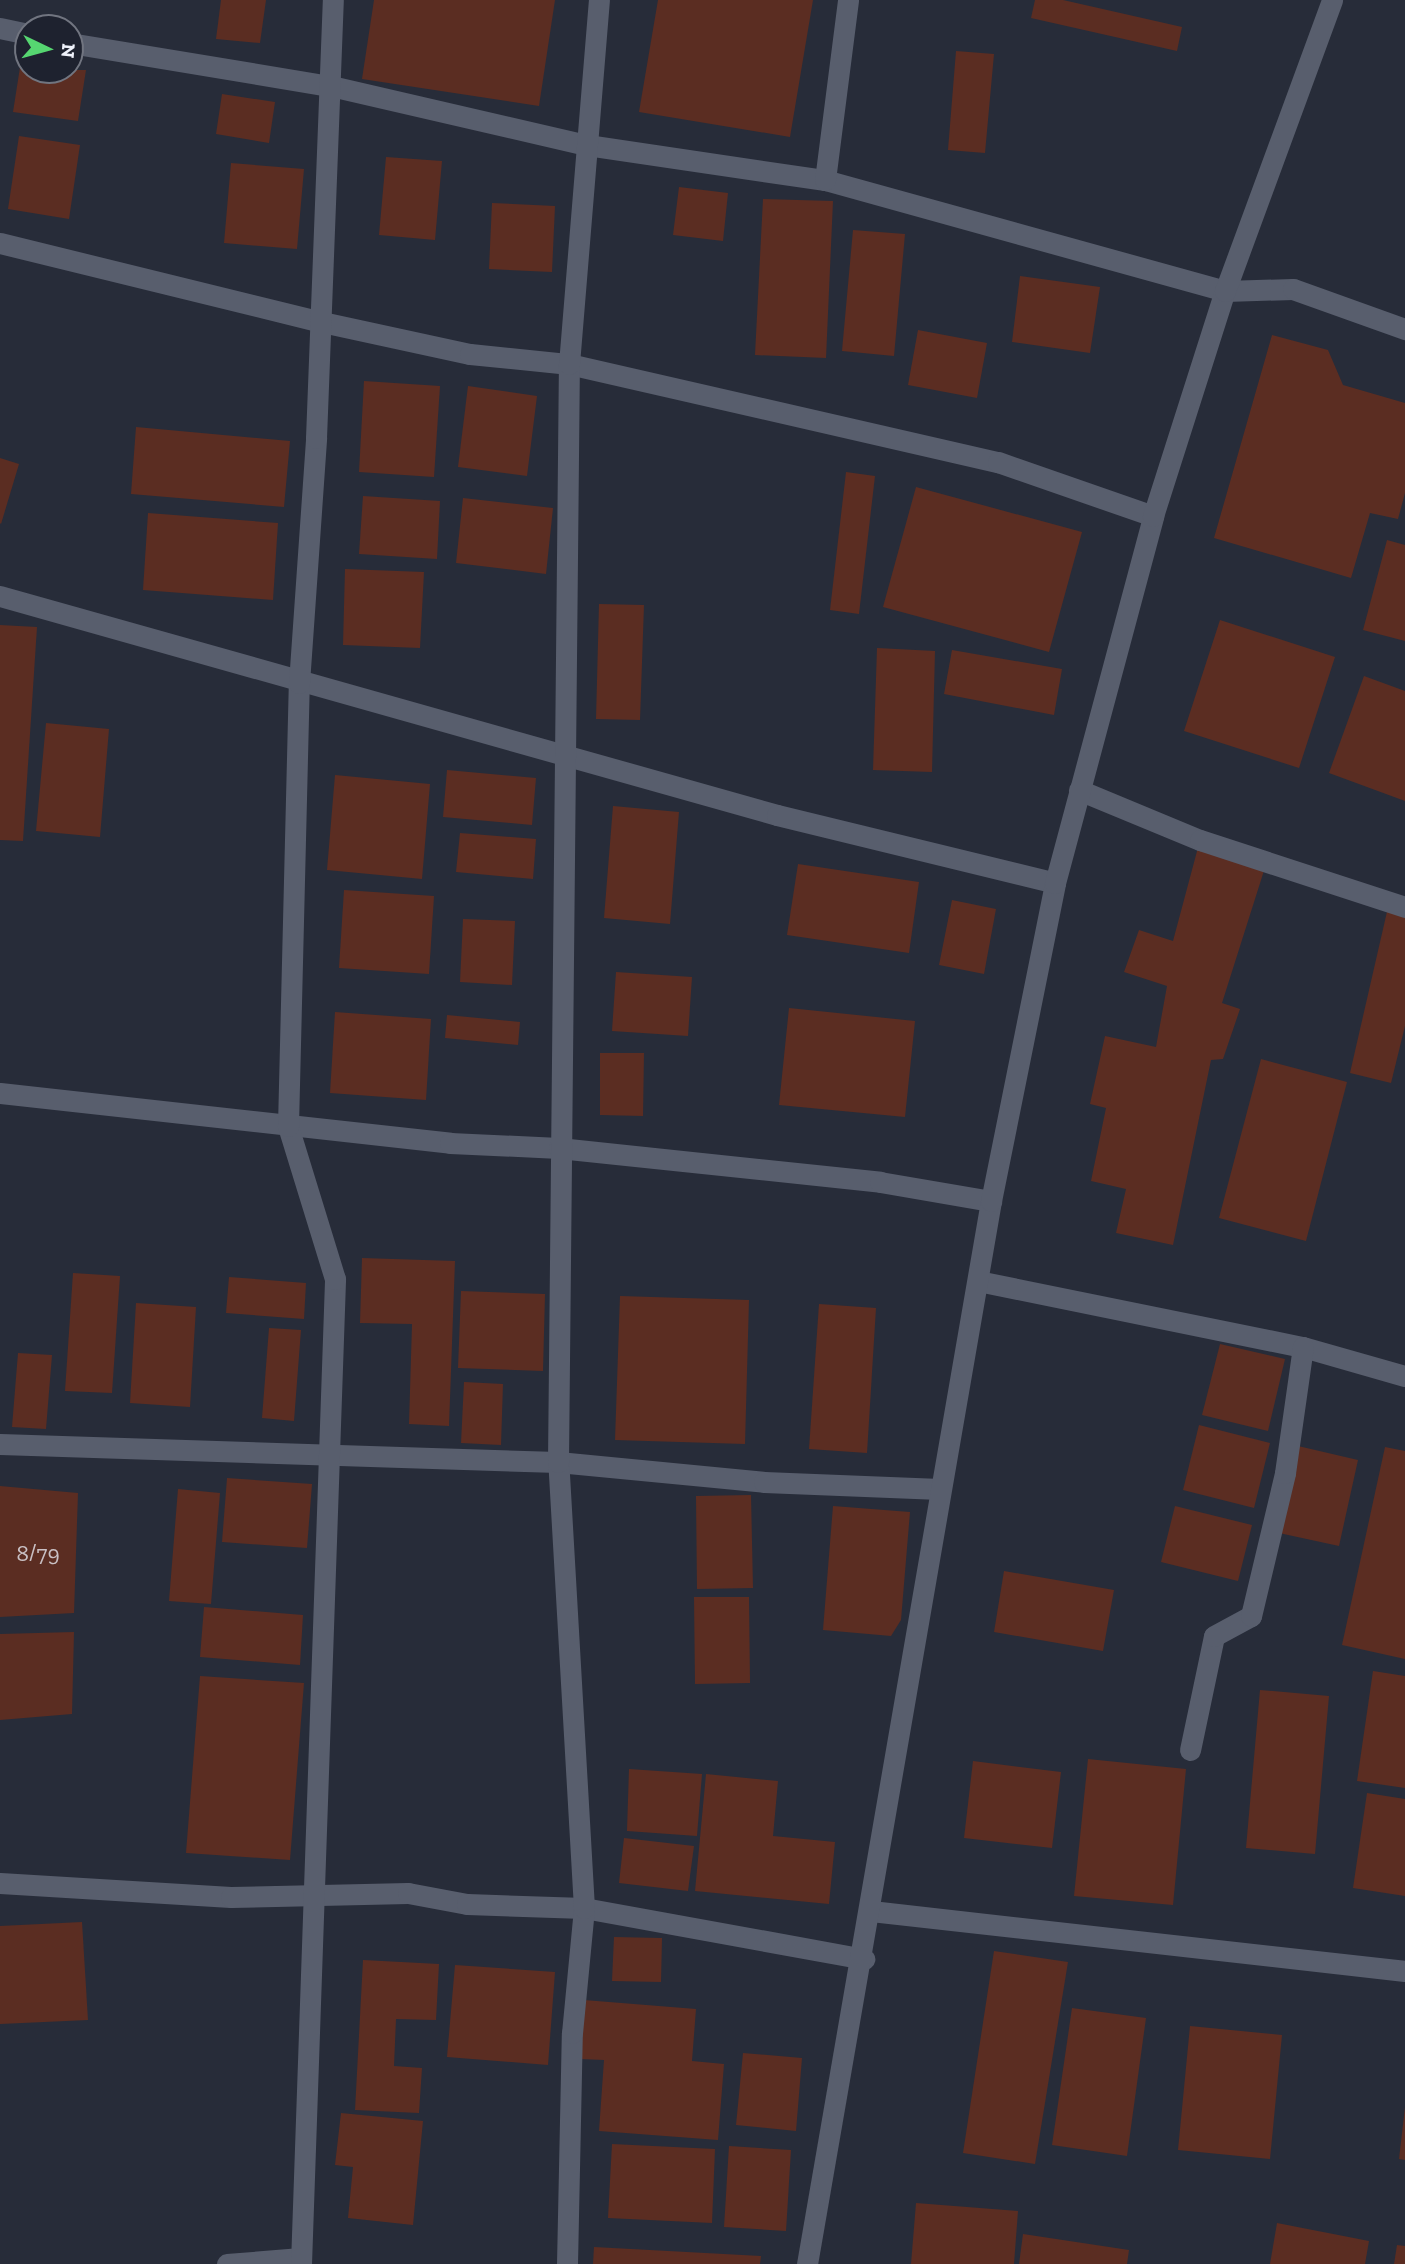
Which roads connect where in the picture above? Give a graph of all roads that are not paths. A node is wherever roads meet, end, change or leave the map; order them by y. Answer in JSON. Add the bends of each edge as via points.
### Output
{"nodes":[{"id":1,"x":333,"y":0,"type":"edge"},
{"id":2,"x":599,"y":0,"type":"edge"},
{"id":3,"x":849,"y":0,"type":"edge"},
{"id":4,"x":1332,"y":0,"type":"edge"},
{"id":5,"x":84,"y":45,"type":"edge"},
{"id":6,"x":331,"y":86,"type":"junction"},
{"id":7,"x":586,"y":145,"type":"junction"},
{"id":8,"x":825,"y":180,"type":"junction"},
{"id":9,"x":0,"y":243,"type":"edge"},
{"id":10,"x":1225,"y":291,"type":"junction"},
{"id":11,"x":321,"y":322,"type":"junction"},
{"id":12,"x":1405,"y":329,"type":"edge"},
{"id":13,"x":569,"y":364,"type":"junction"},
{"id":14,"x":1153,"y":516,"type":"junction"},
{"id":15,"x":0,"y":596,"type":"edge"},
{"id":16,"x":299,"y":683,"type":"junction"},
{"id":17,"x":566,"y":751,"type":"junction"},
{"id":18,"x":1079,"y":790,"type":"junction"},
{"id":19,"x":1055,"y":883,"type":"junction"},
{"id":20,"x":1405,"y":907,"type":"edge"},
{"id":21,"x":0,"y":1093,"type":"edge"},
{"id":22,"x":288,"y":1126,"type":"junction"},
{"id":23,"x":559,"y":1148,"type":"junction"},
{"id":24,"x":991,"y":1201,"type":"junction"},
{"id":25,"x":978,"y":1281,"type":"junction"},
{"id":26,"x":1303,"y":1347,"type":"junction"},
{"id":27,"x":1405,"y":1376,"type":"edge"},
{"id":28,"x":0,"y":1444,"type":"edge"},
{"id":29,"x":333,"y":1456,"type":"junction"},
{"id":30,"x":558,"y":1462,"type":"junction"},
{"id":31,"x":940,"y":1489,"type":"junction"},
{"id":32,"x":1190,"y":1750,"type":"dead end"},
{"id":33,"x":0,"y":1883,"type":"edge"},
{"id":34,"x":314,"y":1894,"type":"junction"},
{"id":35,"x":584,"y":1908,"type":"junction"},
{"id":36,"x":871,"y":1911,"type":"junction"},
{"id":37,"x":864,"y":1959,"type":"junction"},
{"id":38,"x":1405,"y":1971,"type":"edge"},
{"id":39,"x":301,"y":2261,"type":"edge"},
{"id":40,"x":227,"y":2264,"type":"edge"},
{"id":41,"x":566,"y":2264,"type":"edge"},
{"id":42,"x":807,"y":2264,"type":"edge"}],
"edges":[{"from":1,"to":6,"type":"street"},
{"from":2,"to":7,"type":"street"},
{"from":3,"to":8,"type":"street"},
{"from":4,"to":10,"type":"street"},
{"from":5,"to":6,"type":"street"},
{"from":6,"to":7,"type":"street"},
{"from":6,"to":11,"type":"street"},
{"from":7,"to":8,"type":"street"},
{"from":7,"to":13,"type":"street"},
{"from":8,"to":10,"type":"street"},
{"from":9,"to":11,"type":"street"},
{"from":10,"to":12,"type":"street","via":[[1293,289]]},
{"from":10,"to":14,"type":"street"},
{"from":11,"to":13,"type":"street","via":[[470,354]]},
{"from":11,"to":16,"type":"street"},
{"from":13,"to":14,"type":"street","via":[[998,462]]},
{"from":13,"to":17,"type":"street"},
{"from":14,"to":18,"type":"street"},
{"from":15,"to":16,"type":"street"},
{"from":16,"to":17,"type":"street"},
{"from":16,"to":22,"type":"street"},
{"from":17,"to":19,"type":"street","via":[[776,815]]},
{"from":17,"to":23,"type":"street"},
{"from":18,"to":19,"type":"street"},
{"from":18,"to":20,"type":"street","via":[[1200,840]]},
{"from":19,"to":24,"type":"street"},
{"from":21,"to":22,"type":"street"},
{"from":22,"to":23,"type":"street"},
{"from":22,"to":29,"type":"street","via":[[335,1279]]},
{"from":23,"to":24,"type":"street","via":[[880,1182]]},
{"from":23,"to":30,"type":"street"},
{"from":24,"to":25,"type":"street"},
{"from":25,"to":26,"type":"street"},
{"from":25,"to":31,"type":"street"},
{"from":26,"to":27,"type":"street"},
{"from":26,"to":32,"type":"street","via":[[1286,1473],[1251,1616],[1214,1636]]},
{"from":28,"to":29,"type":"street"},
{"from":29,"to":30,"type":"street"},
{"from":29,"to":34,"type":"street"},
{"from":30,"to":31,"type":"street","via":[[764,1482]]},
{"from":30,"to":35,"type":"street"},
{"from":31,"to":36,"type":"street"},
{"from":33,"to":34,"type":"street","via":[[231,1897]]},
{"from":34,"to":35,"type":"street","via":[[408,1894],[467,1903]]},
{"from":34,"to":39,"type":"street"},
{"from":35,"to":37,"type":"street"},
{"from":35,"to":41,"type":"street","via":[[572,2033]]},
{"from":36,"to":37,"type":"street"},
{"from":36,"to":38,"type":"street"},
{"from":37,"to":42,"type":"street"},
{"from":39,"to":40,"type":"street"}]}
